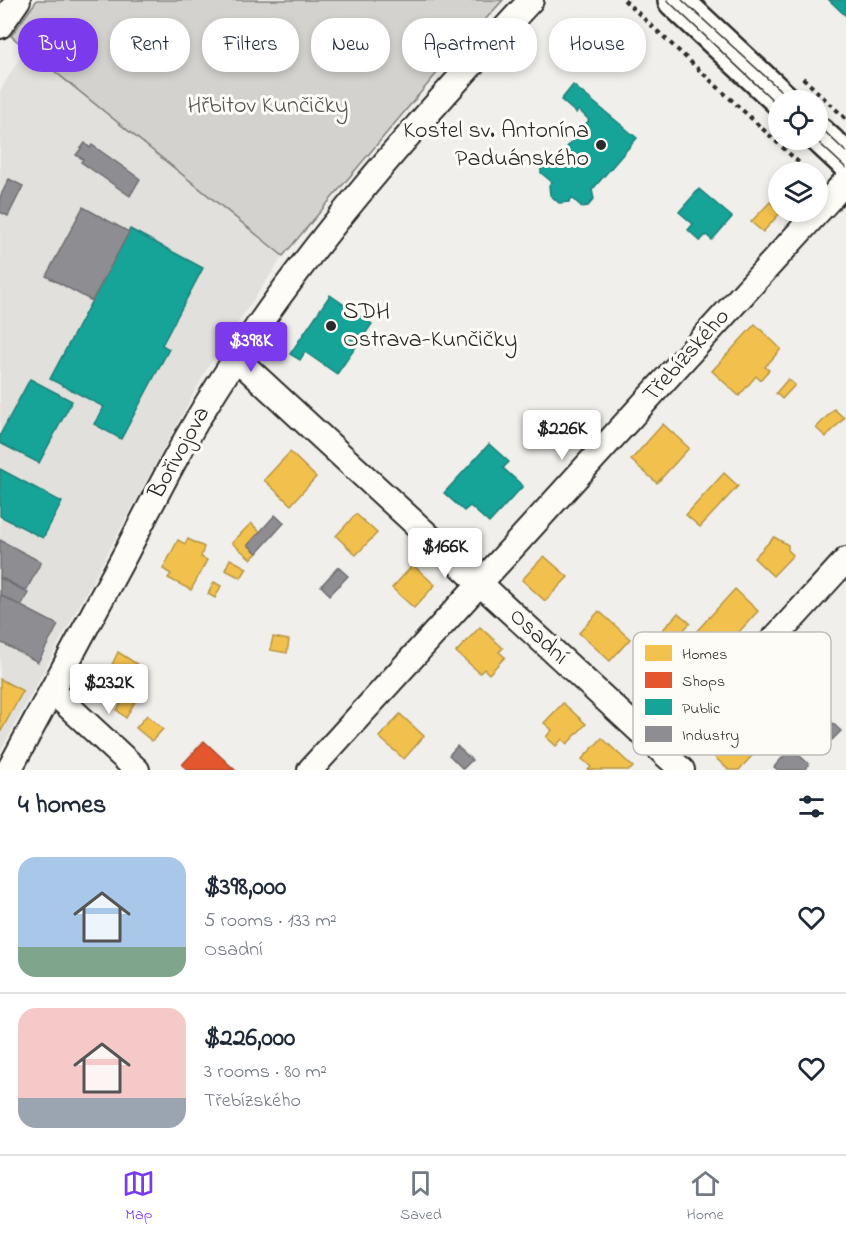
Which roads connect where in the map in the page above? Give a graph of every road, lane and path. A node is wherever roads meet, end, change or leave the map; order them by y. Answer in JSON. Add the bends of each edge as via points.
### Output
{"nodes":[{"id":1,"x":18,"y":0,"type":"edge"},
{"id":2,"x":531,"y":0,"type":"edge"},
{"id":3,"x":624,"y":0,"type":"edge"},
{"id":4,"x":675,"y":0,"type":"edge"},
{"id":5,"x":0,"y":26,"type":"edge"},
{"id":6,"x":792,"y":89,"type":"edge"},
{"id":7,"x":846,"y":119,"type":"edge"},
{"id":8,"x":828,"y":143,"type":"edge"},
{"id":9,"x":846,"y":160,"type":"edge"},
{"id":10,"x":798,"y":162,"type":"edge"},
{"id":11,"x":846,"y":181,"type":"edge"},
{"id":12,"x":236,"y":358,"type":"junction"},
{"id":13,"x":846,"y":560,"type":"edge"},
{"id":14,"x":480,"y":583,"type":"junction"},
{"id":15,"x":785,"y":632,"type":"edge"},
{"id":16,"x":53,"y":692,"type":"junction"},
{"id":17,"x":633,"y":724,"type":"edge"},
{"id":18,"x":9,"y":770,"type":"edge"},
{"id":19,"x":137,"y":770,"type":"edge"},
{"id":20,"x":310,"y":770,"type":"edge"}],
"edges":[{"from":1,"to":5,"type":"street"},
{"from":2,"to":12,"type":"street","name":"Bořivojova","via":[[434,104],[333,226]]},
{"from":3,"to":10,"type":"path"},
{"from":4,"to":6,"type":"street"},
{"from":6,"to":7,"type":"path"},
{"from":8,"to":9,"type":"street"},
{"from":11,"to":14,"type":"street","name":"Třebízského"},
{"from":12,"to":14,"type":"street","name":"Osadní"},
{"from":12,"to":16,"type":"street","name":"Bořivojova","via":[[172,464]]},
{"from":13,"to":15,"type":"street"},
{"from":14,"to":17,"type":"street","name":"Osadní"},
{"from":14,"to":20,"type":"street","name":"Třebízského"},
{"from":16,"to":18,"type":"street","name":"Bořivojova"},
{"from":16,"to":19,"type":"street"}]}
